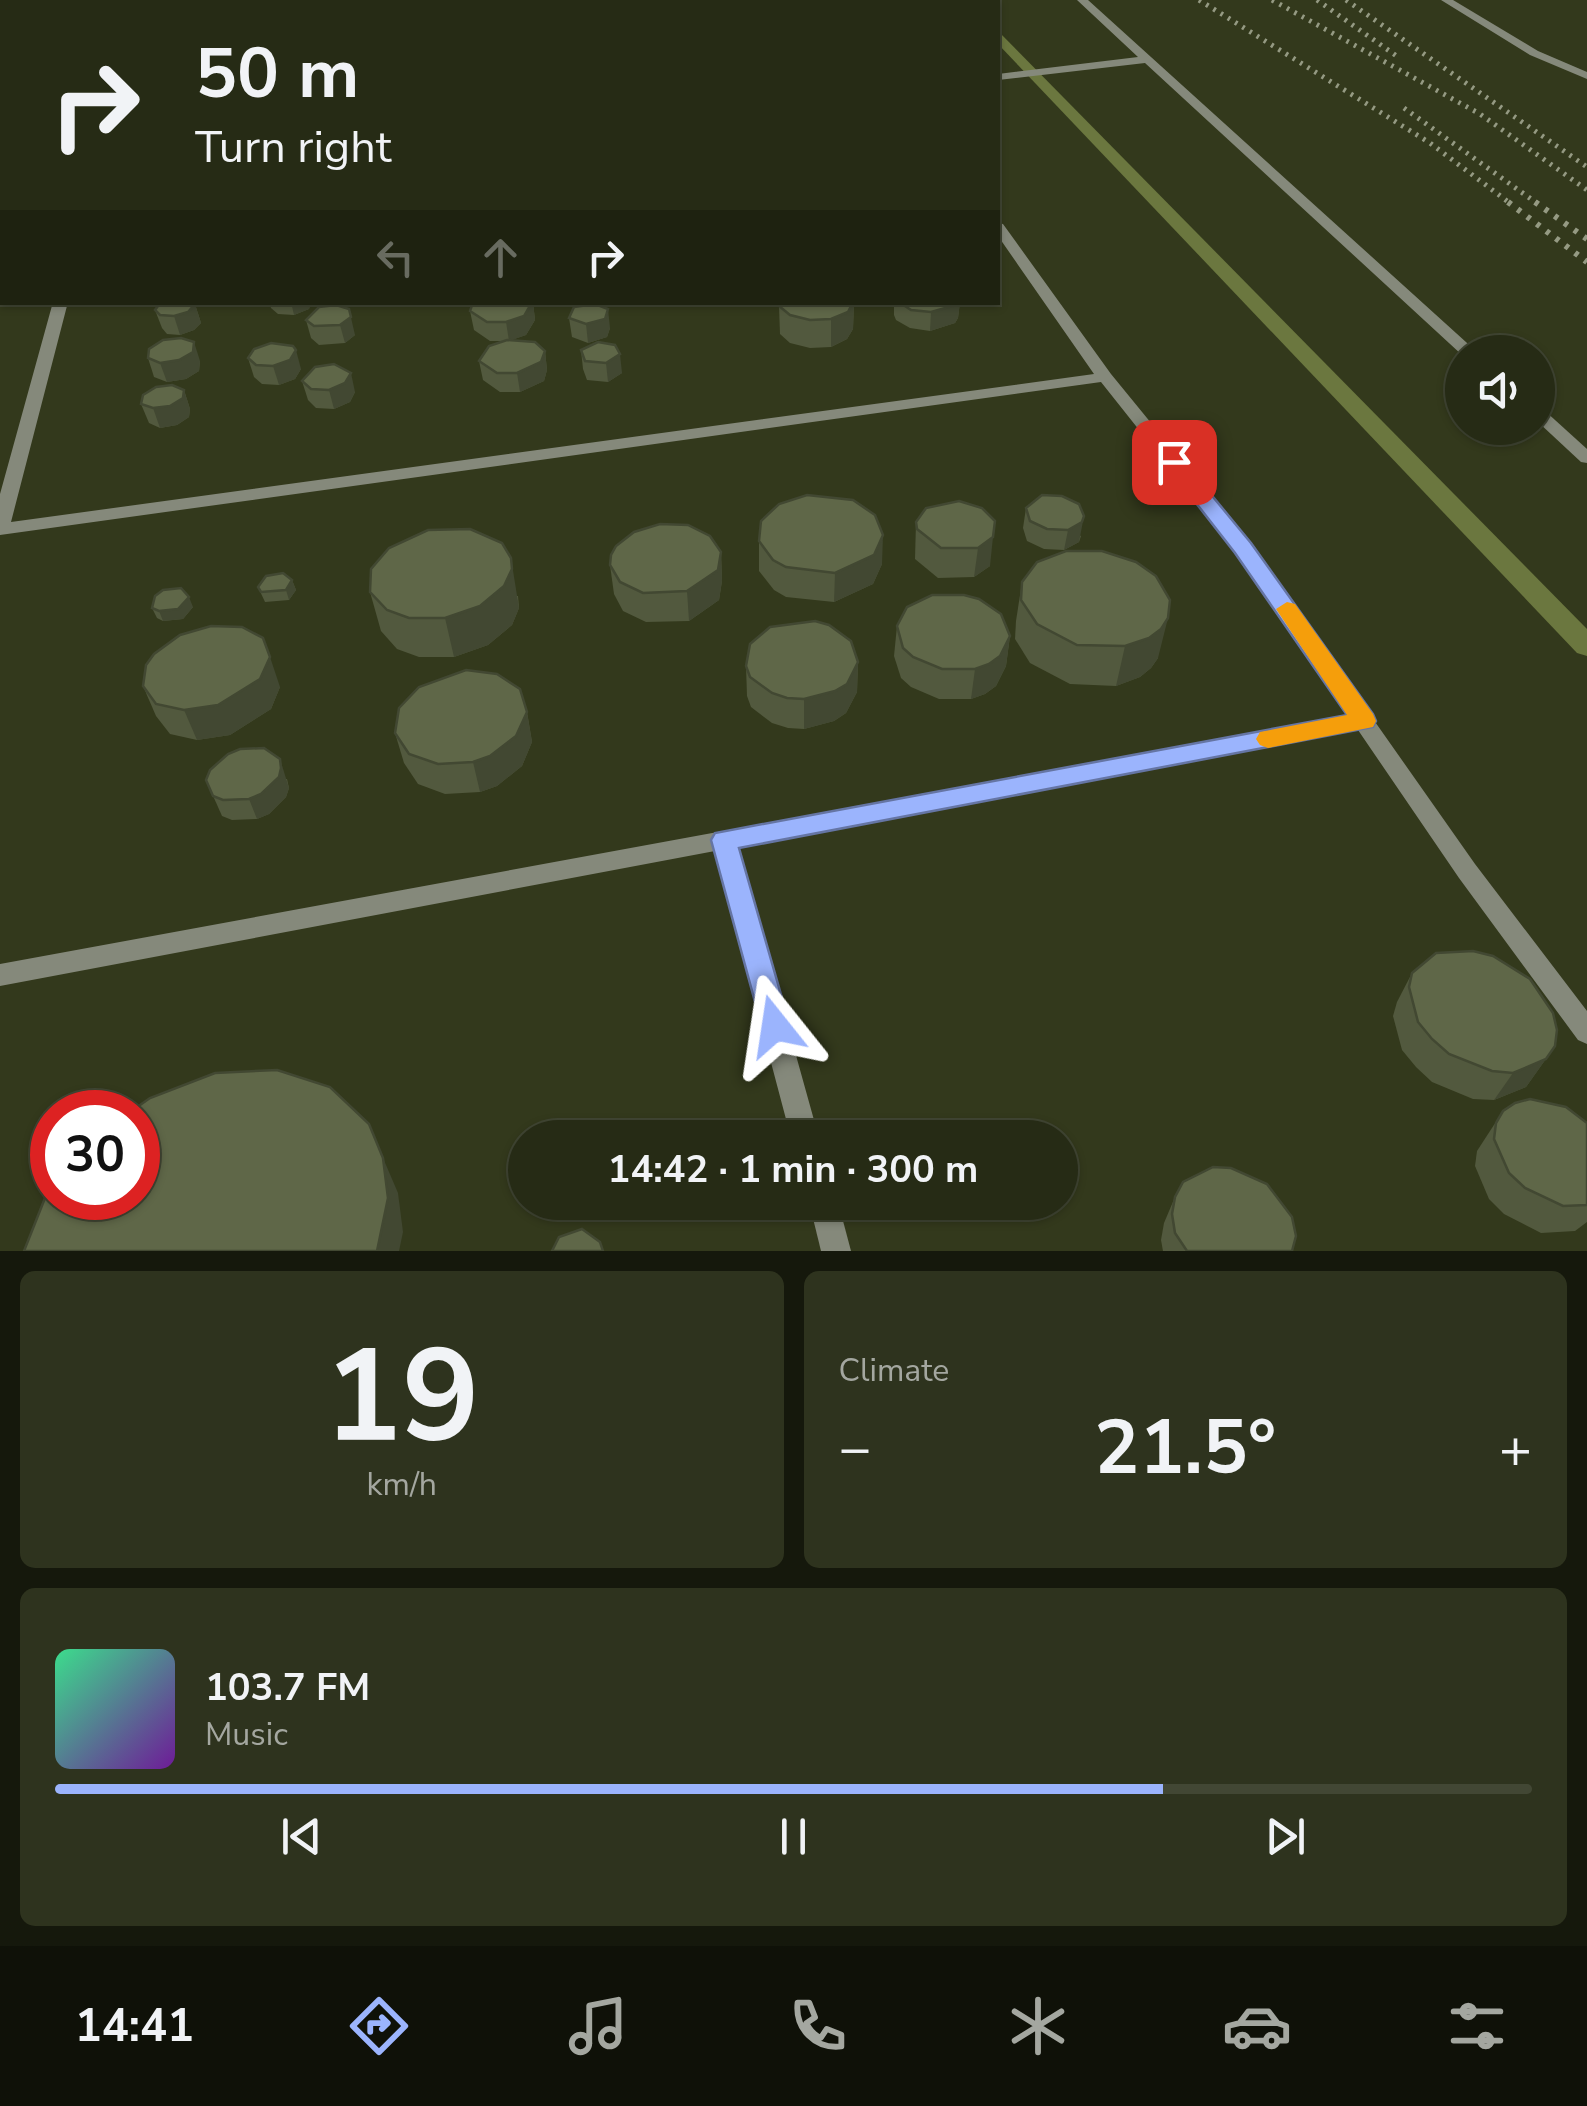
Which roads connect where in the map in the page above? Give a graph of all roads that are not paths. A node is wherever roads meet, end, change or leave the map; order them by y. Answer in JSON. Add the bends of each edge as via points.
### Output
{"nodes":[{"id":1,"x":1082,"y":0,"type":"edge"},
{"id":2,"x":1446,"y":0,"type":"edge"},
{"id":3,"x":1145,"y":60,"type":"junction"},
{"id":4,"x":1587,"y":76,"type":"edge"},
{"id":5,"x":1000,"y":77,"type":"edge"},
{"id":6,"x":1000,"y":230,"type":"edge"},
{"id":7,"x":60,"y":305,"type":"edge"},
{"id":8,"x":1451,"y":335,"type":"edge"},
{"id":9,"x":1106,"y":377,"type":"junction"},
{"id":10,"x":1555,"y":429,"type":"edge"},
{"id":11,"x":1587,"y":458,"type":"edge"},
{"id":12,"x":0,"y":528,"type":"edge"},
{"id":13,"x":1364,"y":721,"type":"junction"},
{"id":14,"x":724,"y":840,"type":"junction"},
{"id":15,"x":0,"y":974,"type":"edge"},
{"id":16,"x":1587,"y":1032,"type":"edge"},
{"id":17,"x":800,"y":1120,"type":"edge"},
{"id":18,"x":828,"y":1220,"type":"edge"},
{"id":19,"x":836,"y":1251,"type":"edge"}],
"edges":[{"from":1,"to":3,"type":"street"},
{"from":2,"to":4,"type":"street"},
{"from":3,"to":5,"type":"street"},
{"from":3,"to":8,"type":"street"},
{"from":6,"to":9,"type":"street"},
{"from":7,"to":12,"type":"street"},
{"from":9,"to":12,"type":"street"},
{"from":9,"to":13,"type":"street","via":[[1243,548]]},
{"from":10,"to":11,"type":"street"},
{"from":13,"to":14,"type":"street"},
{"from":13,"to":16,"type":"street"},
{"from":14,"to":15,"type":"street"},
{"from":14,"to":17,"type":"street"},
{"from":18,"to":19,"type":"street"}]}
